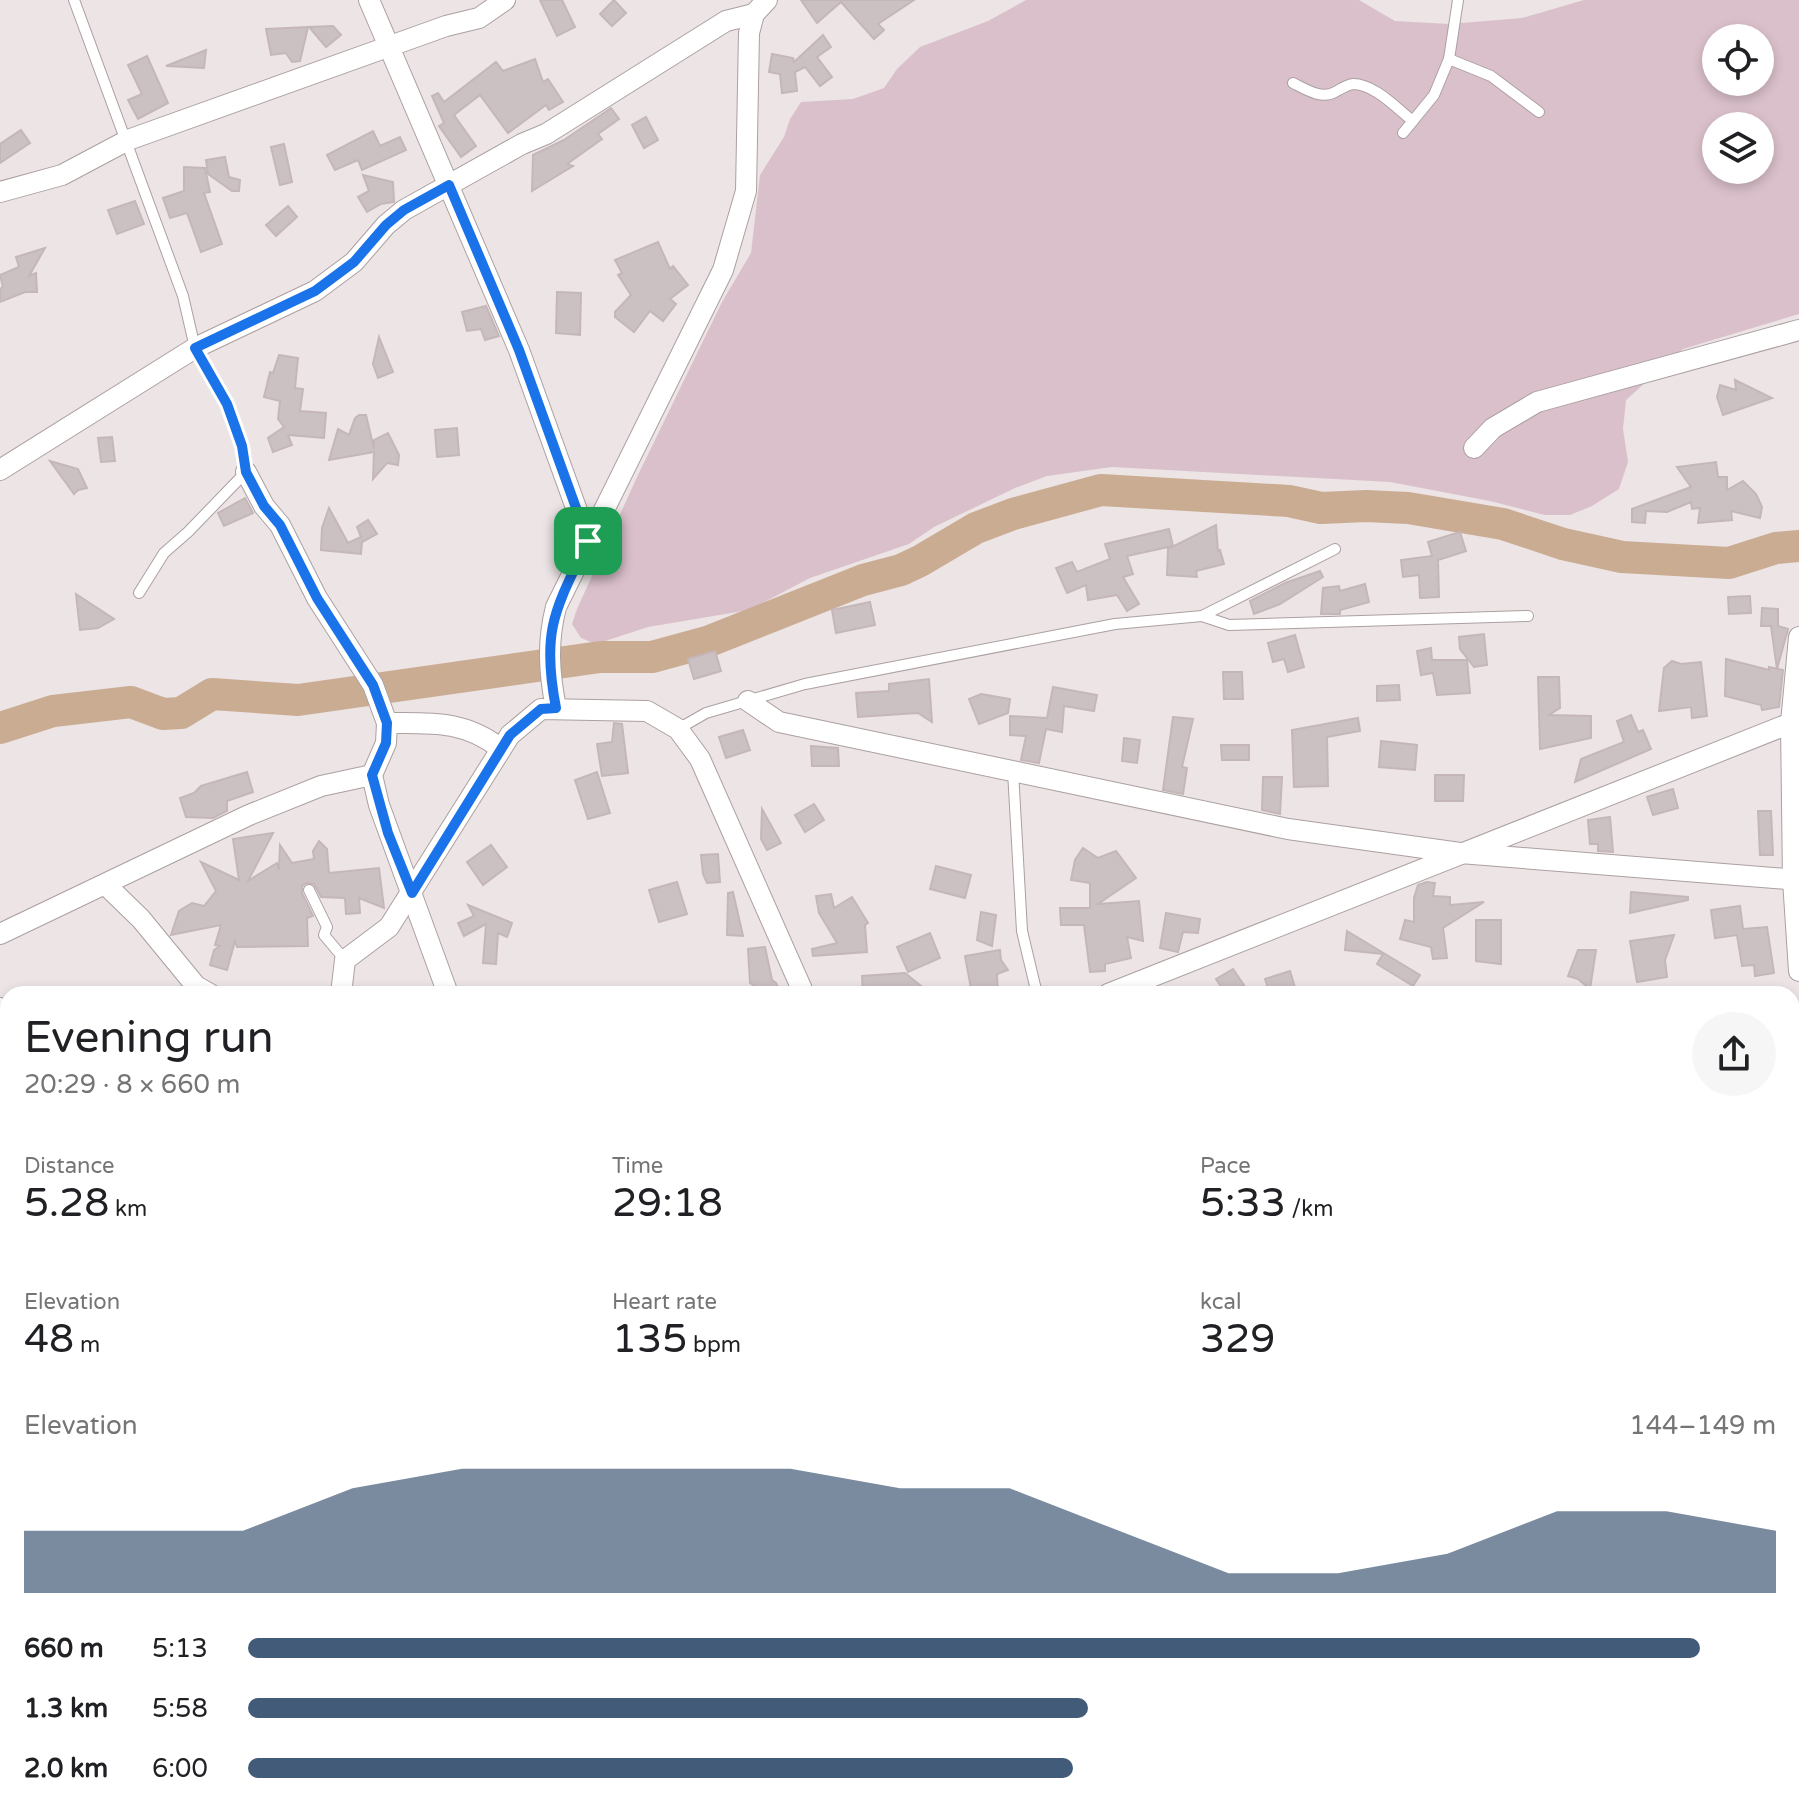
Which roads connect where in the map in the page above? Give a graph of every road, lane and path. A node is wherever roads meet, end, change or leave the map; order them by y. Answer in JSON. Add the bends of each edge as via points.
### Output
{"nodes":[{"id":1,"x":74,"y":0,"type":"edge"},
{"id":2,"x":369,"y":0,"type":"edge"},
{"id":3,"x":505,"y":0,"type":"edge"},
{"id":4,"x":1458,"y":0,"type":"edge"},
{"id":5,"x":760,"y":7,"type":"edge"},
{"id":6,"x":389,"y":47,"type":"junction"},
{"id":7,"x":1449,"y":59,"type":"junction"},
{"id":8,"x":1293,"y":83,"type":"dead end"},
{"id":9,"x":1539,"y":112,"type":"dead end"},
{"id":10,"x":1413,"y":121,"type":"junction"},
{"id":11,"x":1403,"y":133,"type":"dead end"},
{"id":12,"x":126,"y":141,"type":"junction"},
{"id":13,"x":449,"y":185,"type":"junction"},
{"id":14,"x":0,"y":192,"type":"edge"},
{"id":15,"x":1799,"y":330,"type":"edge"},
{"id":16,"x":195,"y":348,"type":"junction"},
{"id":17,"x":1474,"y":448,"type":"dead end"},
{"id":18,"x":0,"y":470,"type":"edge"},
{"id":19,"x":246,"y":472,"type":"junction"},
{"id":20,"x":588,"y":541,"type":"junction"},
{"id":21,"x":1335,"y":549,"type":"dead end"},
{"id":22,"x":139,"y":593,"type":"dead end"},
{"id":23,"x":1202,"y":616,"type":"junction"},
{"id":24,"x":1528,"y":616,"type":"dead end"},
{"id":25,"x":1799,"y":637,"type":"edge"},
{"id":26,"x":748,"y":701,"type":"junction"},
{"id":27,"x":556,"y":708,"type":"junction"},
{"id":28,"x":387,"y":723,"type":"junction"},
{"id":29,"x":1791,"y":723,"type":"junction"},
{"id":30,"x":678,"y":729,"type":"junction"},
{"id":31,"x":501,"y":749,"type":"junction"},
{"id":32,"x":1012,"y":769,"type":"junction"},
{"id":33,"x":372,"y":775,"type":"junction"},
{"id":34,"x":1460,"y":853,"type":"junction"},
{"id":35,"x":1796,"y":880,"type":"edge"},
{"id":36,"x":106,"y":885,"type":"junction"},
{"id":37,"x":309,"y":890,"type":"dead end"},
{"id":38,"x":412,"y":893,"type":"junction"},
{"id":39,"x":0,"y":934,"type":"edge"},
{"id":40,"x":345,"y":960,"type":"junction"},
{"id":41,"x":1799,"y":971,"type":"edge"},
{"id":42,"x":196,"y":986,"type":"edge"},
{"id":43,"x":342,"y":986,"type":"edge"},
{"id":44,"x":445,"y":986,"type":"edge"},
{"id":45,"x":800,"y":986,"type":"edge"},
{"id":46,"x":1035,"y":986,"type":"edge"},
{"id":47,"x":1128,"y":986,"type":"edge"}],
"edges":[{"from":1,"to":12,"type":"lane"},
{"from":2,"to":6,"type":"street"},
{"from":3,"to":6,"type":"street","via":[[479,18]]},
{"from":4,"to":7,"type":"lane"},
{"from":5,"to":13,"type":"street","via":[[726,21],[546,134]]},
{"from":5,"to":20,"type":"street","via":[[749,33],[746,191],[723,270]]},
{"from":6,"to":12,"type":"street"},
{"from":6,"to":13,"type":"street"},
{"from":7,"to":9,"type":"lane","via":[[1491,76]]},
{"from":7,"to":10,"type":"lane","via":[[1434,95]]},
{"from":8,"to":10,"type":"lane","via":[[1331,95],[1354,84],[1365,87]]},
{"from":10,"to":11,"type":"lane"},
{"from":12,"to":14,"type":"street","via":[[62,175]]},
{"from":12,"to":16,"type":"lane","via":[[183,296]]},
{"from":13,"to":16,"type":"street","via":[[404,210],[354,262],[315,291]]},
{"from":13,"to":20,"type":"street","via":[[519,350]]},
{"from":15,"to":17,"type":"street","via":[[1537,402],[1493,428]]},
{"from":16,"to":18,"type":"street"},
{"from":16,"to":19,"type":"lane","via":[[227,404]]},
{"from":19,"to":22,"type":"lane","via":[[164,553]]},
{"from":19,"to":28,"type":"street","via":[[373,685]]},
{"from":20,"to":27,"type":"street","via":[[552,622],[549,661]]},
{"from":21,"to":23,"type":"lane"},
{"from":23,"to":24,"type":"lane","via":[[1229,625]]},
{"from":23,"to":26,"type":"lane","via":[[1115,624],[805,684]]},
{"from":25,"to":29,"type":"street"},
{"from":26,"to":30,"type":"lane","via":[[706,713]]},
{"from":26,"to":32,"type":"street","via":[[779,722]]},
{"from":27,"to":30,"type":"street","via":[[647,711]]},
{"from":27,"to":31,"type":"street","via":[[541,709]]},
{"from":28,"to":31,"type":"street","via":[[441,723],[484,735]]},
{"from":28,"to":33,"type":"street","via":[[386,743]]},
{"from":29,"to":34,"type":"street"},
{"from":29,"to":35,"type":"street"},
{"from":30,"to":45,"type":"street","via":[[700,759]]},
{"from":31,"to":38,"type":"street"},
{"from":32,"to":34,"type":"street","via":[[1288,829]]},
{"from":32,"to":46,"type":"lane","via":[[1022,931]]},
{"from":33,"to":36,"type":"street","via":[[321,786]]},
{"from":33,"to":38,"type":"street"},
{"from":34,"to":35,"type":"street"},
{"from":34,"to":47,"type":"street"},
{"from":35,"to":41,"type":"street"},
{"from":36,"to":39,"type":"street"},
{"from":36,"to":42,"type":"street"},
{"from":37,"to":40,"type":"lane","via":[[327,927],[324,935]]},
{"from":38,"to":40,"type":"street","via":[[389,927]]},
{"from":38,"to":44,"type":"street"},
{"from":40,"to":43,"type":"street"}]}
